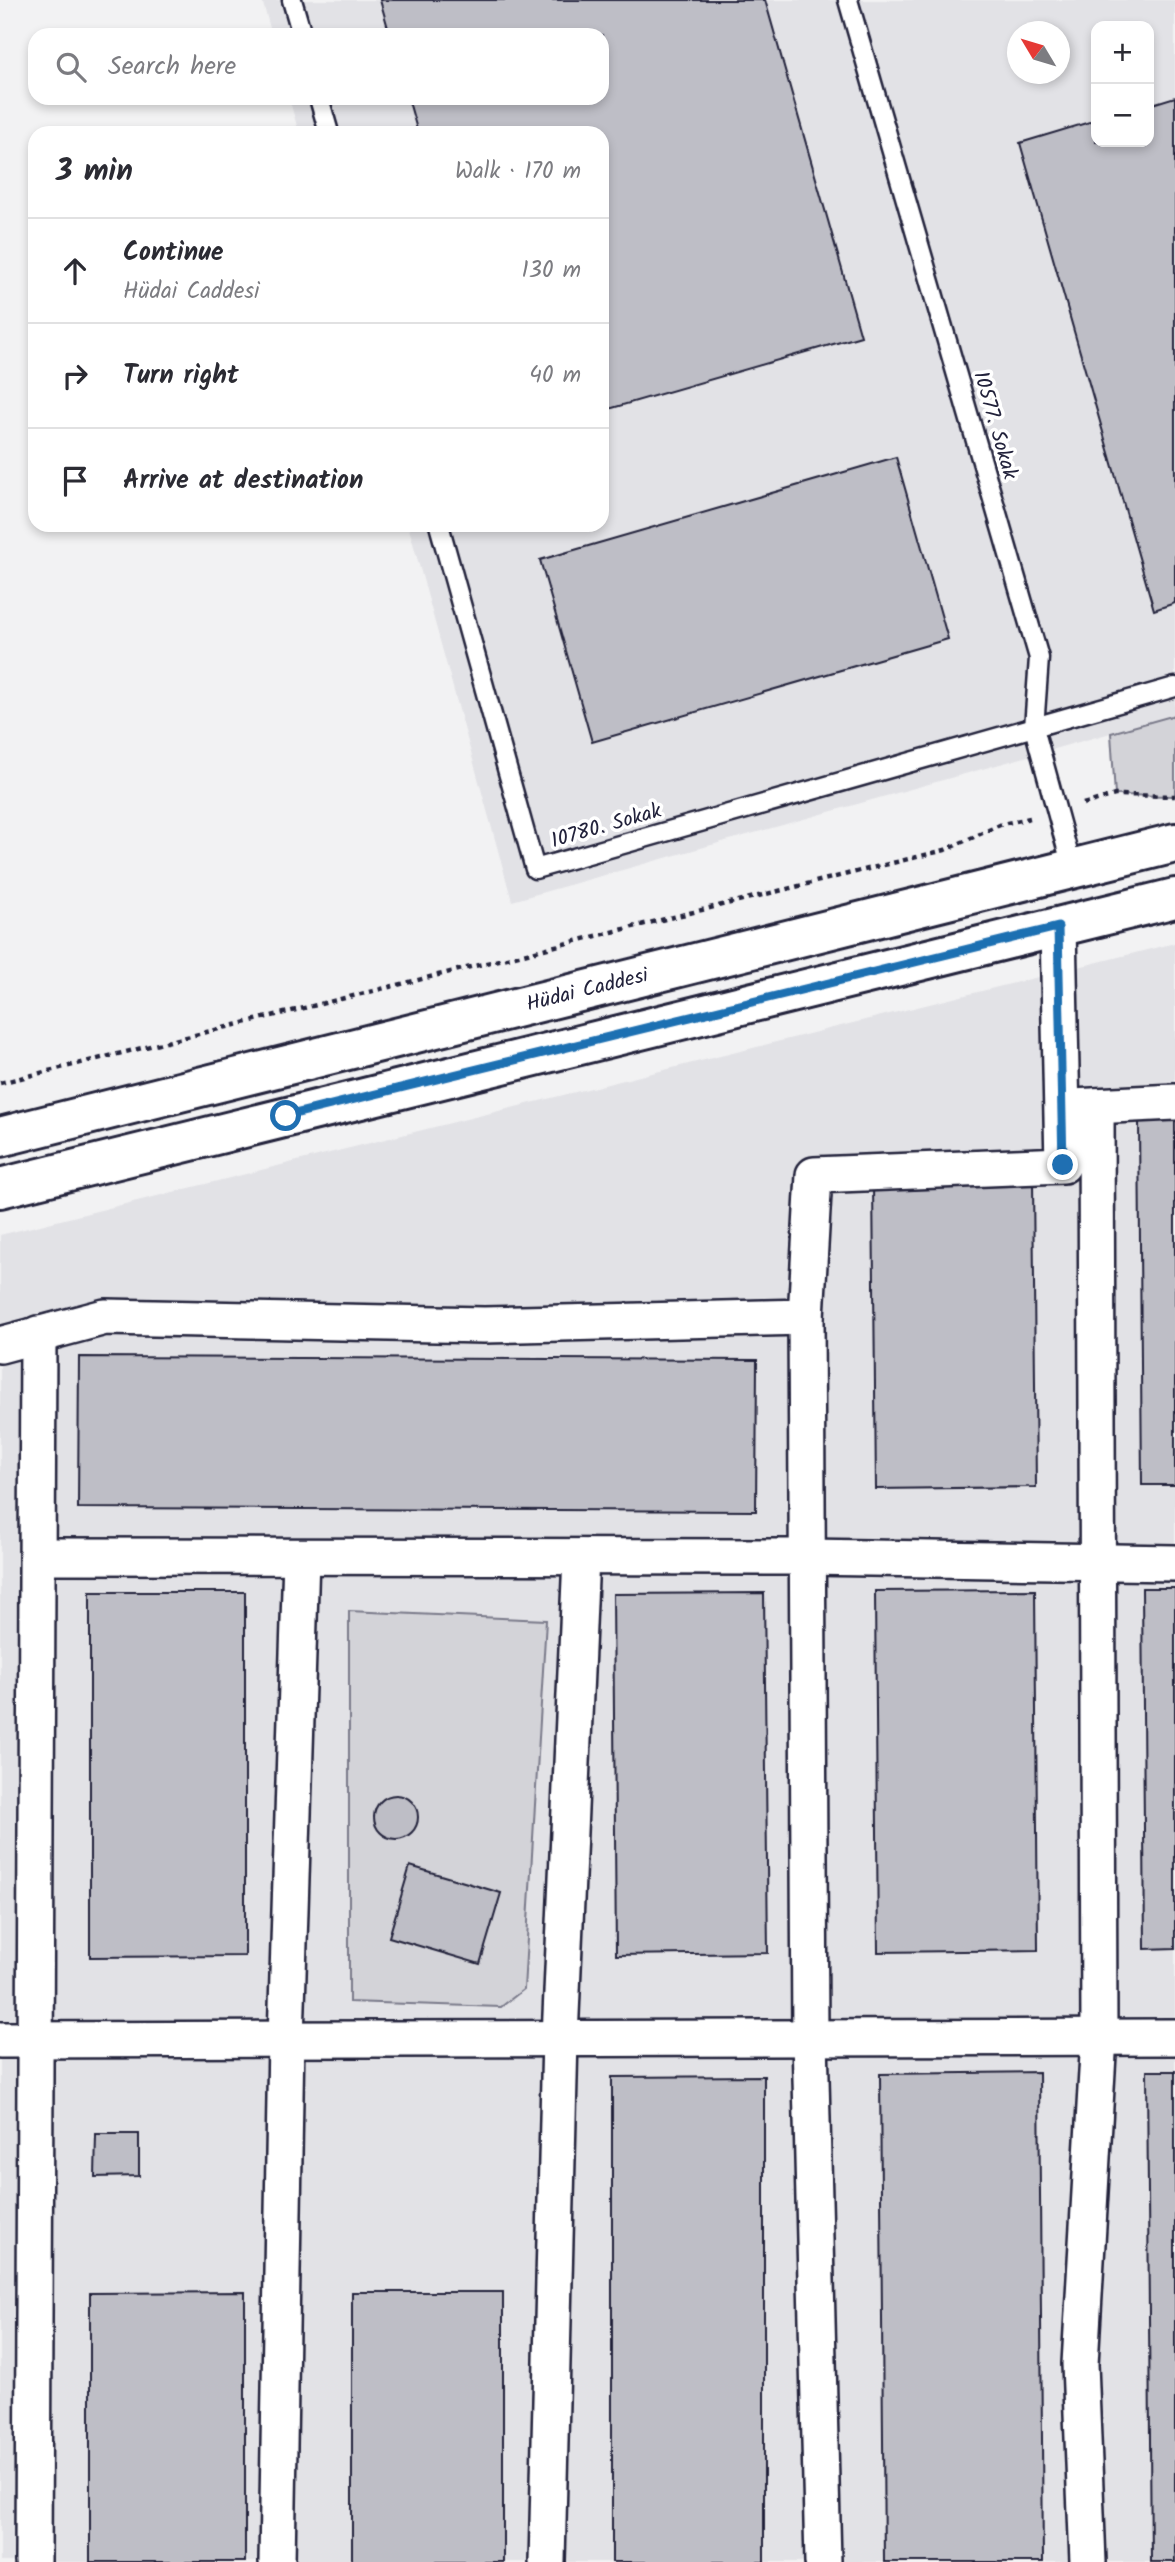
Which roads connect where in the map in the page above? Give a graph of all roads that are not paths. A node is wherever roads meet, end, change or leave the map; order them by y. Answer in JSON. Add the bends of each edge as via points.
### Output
{"nodes":[{"id":1,"x":292,"y":0,"type":"edge"},
{"id":2,"x":848,"y":0,"type":"edge"},
{"id":3,"x":300,"y":28,"type":"edge"},
{"id":4,"x":321,"y":105,"type":"edge"},
{"id":5,"x":327,"y":126,"type":"edge"},
{"id":6,"x":441,"y":532,"type":"edge"},
{"id":7,"x":1175,"y":687,"type":"edge"},
{"id":8,"x":1034,"y":728,"type":"junction"},
{"id":9,"x":1175,"y":843,"type":"edge"},
{"id":10,"x":1072,"y":867,"type":"junction"},
{"id":11,"x":1175,"y":898,"type":"edge"},
{"id":12,"x":1058,"y":927,"type":"junction"},
{"id":13,"x":1175,"y":1101,"type":"edge"},
{"id":14,"x":1079,"y":1107,"type":"junction"},
{"id":15,"x":0,"y":1138,"type":"edge"},
{"id":16,"x":0,"y":1188,"type":"edge"},
{"id":17,"x":806,"y":1317,"type":"junction"},
{"id":18,"x":38,"y":1334,"type":"junction"},
{"id":19,"x":0,"y":1345,"type":"edge"},
{"id":20,"x":37,"y":1556,"type":"junction"},
{"id":21,"x":301,"y":1557,"type":"junction"},
{"id":22,"x":582,"y":1557,"type":"junction"},
{"id":23,"x":807,"y":1557,"type":"junction"},
{"id":24,"x":1097,"y":1563,"type":"junction"},
{"id":25,"x":1175,"y":1563,"type":"edge"},
{"id":26,"x":1099,"y":2037,"type":"junction"},
{"id":27,"x":1175,"y":2037,"type":"edge"},
{"id":28,"x":560,"y":2038,"type":"junction"},
{"id":29,"x":810,"y":2038,"type":"junction"},
{"id":30,"x":286,"y":2039,"type":"junction"},
{"id":31,"x":0,"y":2040,"type":"edge"},
{"id":32,"x":36,"y":2040,"type":"junction"},
{"id":33,"x":33,"y":2562,"type":"edge"},
{"id":34,"x":277,"y":2562,"type":"edge"},
{"id":35,"x":547,"y":2562,"type":"edge"},
{"id":36,"x":823,"y":2562,"type":"edge"},
{"id":37,"x":1088,"y":2562,"type":"edge"}],
"edges":[{"from":1,"to":3,"type":"lane"},
{"from":2,"to":8,"type":"lane","name":"10577. Sokak","via":[[1040,657]]},
{"from":4,"to":5,"type":"lane"},
{"from":6,"to":8,"type":"lane","name":"10780. Sokak","via":[[535,869]]},
{"from":7,"to":8,"type":"lane"},
{"from":8,"to":10,"type":"lane","name":"10577. Sokak"},
{"from":9,"to":10,"type":"street","name":"Hüdai Caddesi"},
{"from":10,"to":15,"type":"street","name":"Hüdai Caddesi"},
{"from":11,"to":12,"type":"street"},
{"from":12,"to":14,"type":"street"},
{"from":12,"to":16,"type":"street"},
{"from":13,"to":14,"type":"street"},
{"from":14,"to":17,"type":"street","via":[[1063,1165],[814,1175]]},
{"from":14,"to":24,"type":"street"},
{"from":17,"to":18,"type":"street","via":[[484,1325],[105,1317]]},
{"from":17,"to":23,"type":"street"},
{"from":18,"to":19,"type":"street"},
{"from":18,"to":20,"type":"street"},
{"from":20,"to":21,"type":"street"},
{"from":20,"to":32,"type":"street"},
{"from":21,"to":22,"type":"street"},
{"from":21,"to":30,"type":"street"},
{"from":22,"to":23,"type":"street"},
{"from":22,"to":28,"type":"street"},
{"from":23,"to":24,"type":"street"},
{"from":23,"to":29,"type":"street"},
{"from":24,"to":25,"type":"street"},
{"from":24,"to":26,"type":"street"},
{"from":26,"to":27,"type":"street"},
{"from":26,"to":29,"type":"street"},
{"from":26,"to":37,"type":"street","via":[[1080,2364]]},
{"from":28,"to":29,"type":"street"},
{"from":28,"to":30,"type":"street"},
{"from":28,"to":35,"type":"street"},
{"from":29,"to":36,"type":"street"},
{"from":30,"to":32,"type":"street"},
{"from":30,"to":34,"type":"street"},
{"from":31,"to":32,"type":"street"},
{"from":32,"to":33,"type":"street"}]}
